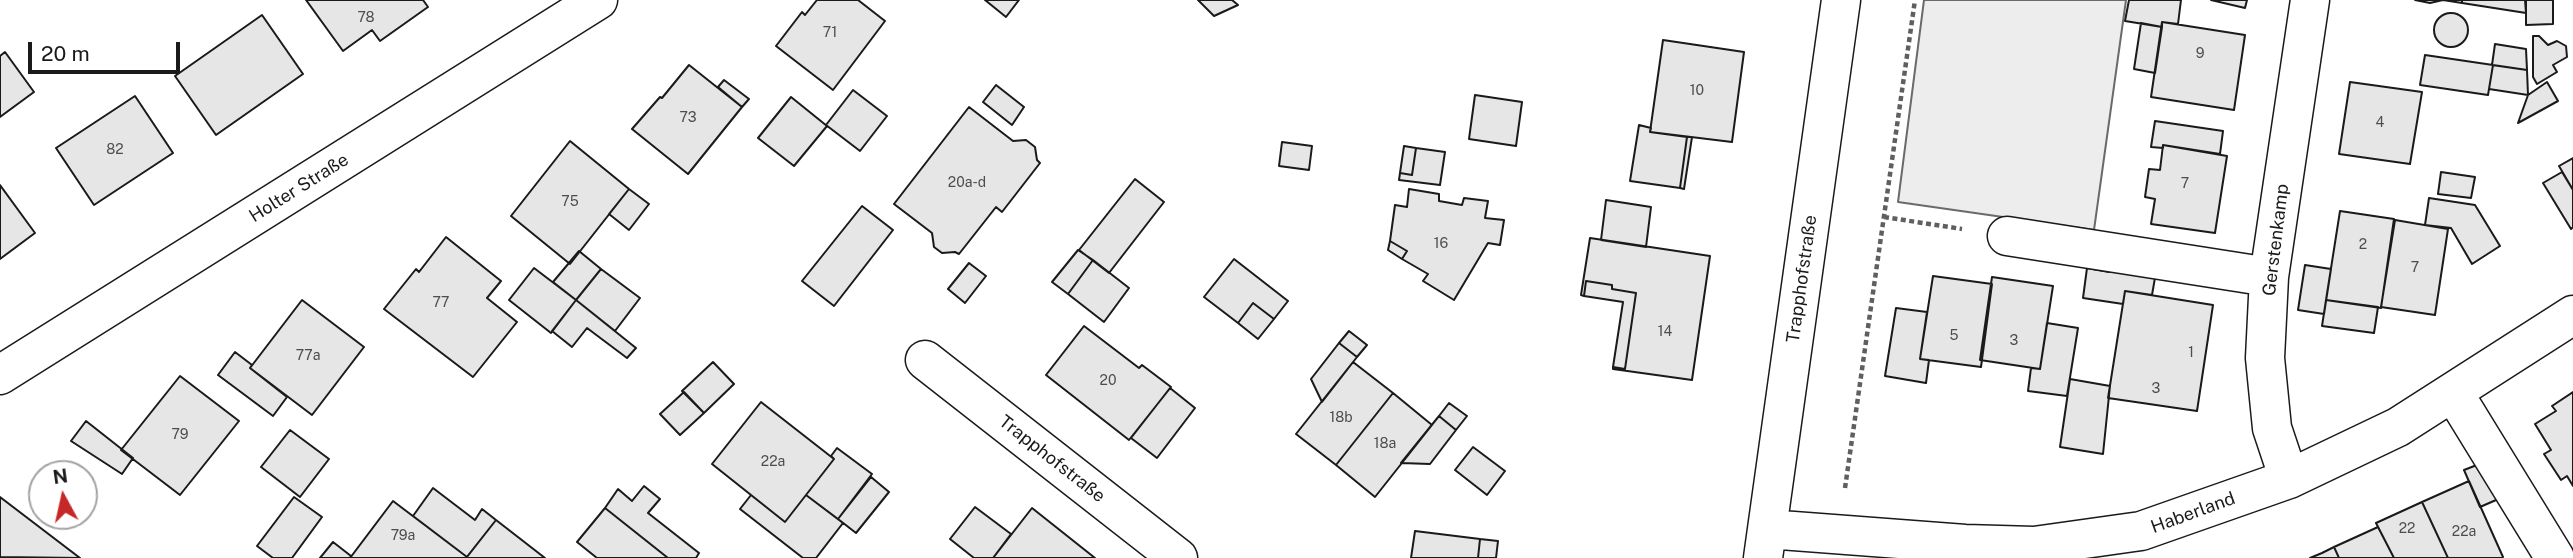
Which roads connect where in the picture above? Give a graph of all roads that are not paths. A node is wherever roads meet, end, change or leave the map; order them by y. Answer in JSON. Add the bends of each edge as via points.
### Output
{"nodes":[{"id":1,"x":598,"y":0,"type":"edge"},
{"id":2,"x":1841,"y":0,"type":"edge"},
{"id":3,"x":2310,"y":0,"type":"edge"},
{"id":4,"x":2007,"y":236,"type":"road end"},
{"id":5,"x":2269,"y":277,"type":"junction"},
{"id":6,"x":2573,"y":315,"type":"edge"},
{"id":7,"x":925,"y":360,"type":"dead end"},
{"id":8,"x":0,"y":375,"type":"edge"},
{"id":9,"x":2453,"y":391,"type":"junction"},
{"id":10,"x":2289,"y":479,"type":"junction"},
{"id":11,"x":1765,"y":544,"type":"edge"},
{"id":12,"x":1178,"y":558,"type":"edge"},
{"id":13,"x":2555,"y":558,"type":"edge"}],
"edges":[{"from":1,"to":8,"type":"street","name":"Holter Straße"},
{"from":2,"to":11,"type":"street","name":"Trapphofstraße"},
{"from":3,"to":5,"type":"street","name":"Gerstenkamp"},
{"from":4,"to":5,"type":"street"},
{"from":5,"to":10,"type":"street","name":"Gerstenkamp","via":[[2265,358],[2272,428]]},
{"from":6,"to":9,"type":"street","name":"Haberland"},
{"from":7,"to":12,"type":"street","name":"Trapphofstraße"},
{"from":9,"to":10,"type":"street","name":"Haberland","via":[[2398,427]]},
{"from":9,"to":13,"type":"street"},
{"from":10,"to":11,"type":"street","name":"Haberland","via":[[2141,531],[2034,546],[1838,534]]}]}
